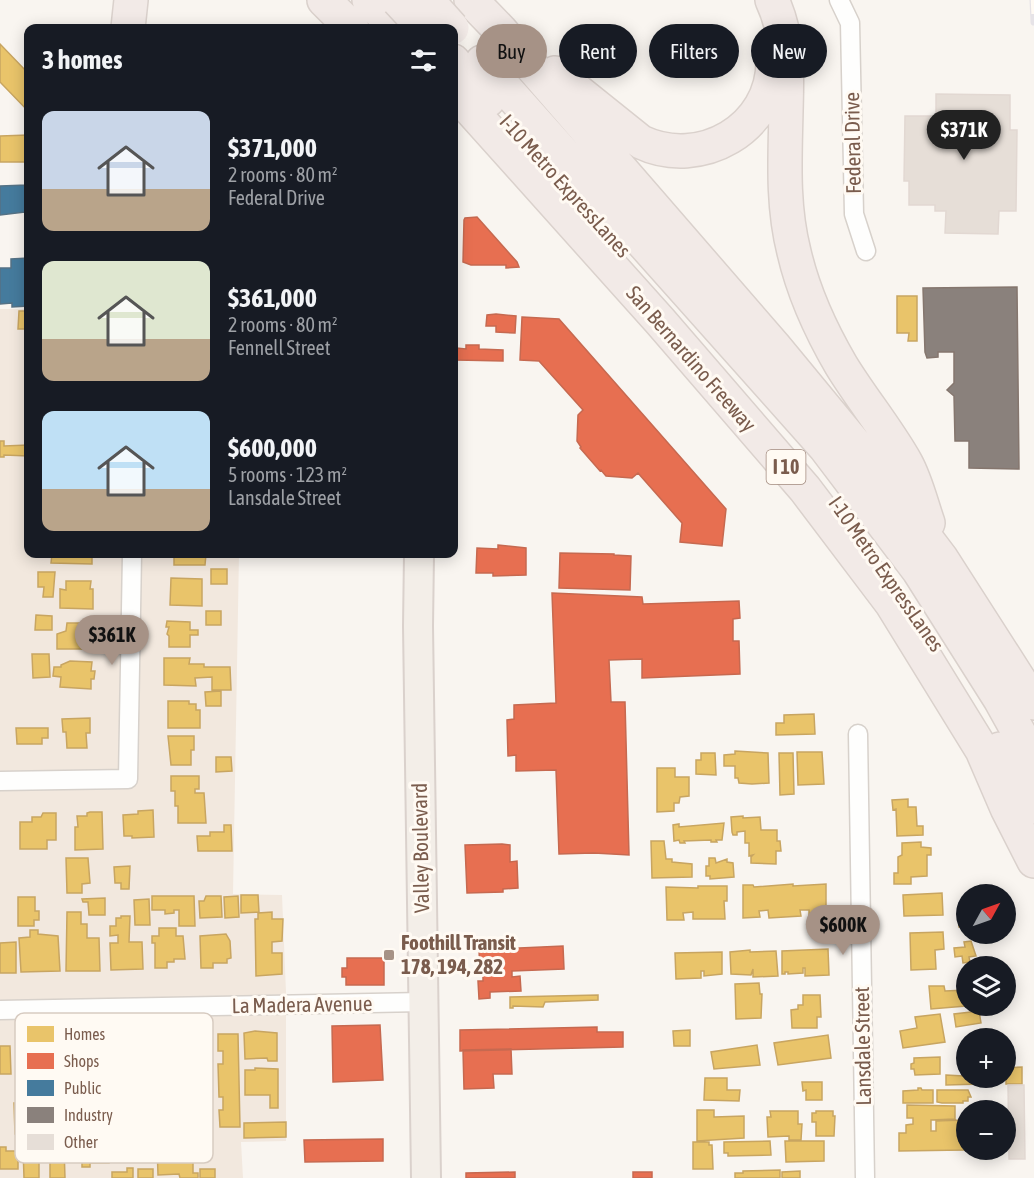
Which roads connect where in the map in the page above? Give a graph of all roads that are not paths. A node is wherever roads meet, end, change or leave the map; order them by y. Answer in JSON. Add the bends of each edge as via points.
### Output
{"nodes":[{"id":1,"x":131,"y":0,"type":"edge"},
{"id":2,"x":324,"y":0,"type":"edge"},
{"id":3,"x":427,"y":0,"type":"edge"},
{"id":4,"x":443,"y":0,"type":"edge"},
{"id":5,"x":471,"y":0,"type":"edge"},
{"id":6,"x":753,"y":0,"type":"edge"},
{"id":7,"x":772,"y":0,"type":"edge"},
{"id":8,"x":839,"y":0,"type":"edge"},
{"id":9,"x":396,"y":12,"type":"edge"},
{"id":10,"x":128,"y":24,"type":"edge"},
{"id":11,"x":348,"y":24,"type":"edge"},
{"id":12,"x":417,"y":24,"type":"edge"},
{"id":13,"x":437,"y":24,"type":"edge"},
{"id":14,"x":448,"y":24,"type":"edge"},
{"id":15,"x":494,"y":24,"type":"edge"},
{"id":16,"x":547,"y":67,"type":"edge"},
{"id":17,"x":458,"y":73,"type":"edge"},
{"id":18,"x":541,"y":78,"type":"edge"},
{"id":19,"x":866,"y":251,"type":"dead end"},
{"id":20,"x":132,"y":558,"type":"edge"},
{"id":21,"x":419,"y":558,"type":"edge"},
{"id":22,"x":941,"y":558,"type":"junction"},
{"id":23,"x":1034,"y":703,"type":"edge"},
{"id":24,"x":858,"y":734,"type":"dead end"},
{"id":25,"x":1031,"y":755,"type":"edge"},
{"id":26,"x":0,"y":781,"type":"edge"},
{"id":27,"x":1034,"y":807,"type":"edge"},
{"id":28,"x":1033,"y":858,"type":"edge"},
{"id":29,"x":423,"y":1002,"type":"junction"},
{"id":30,"x":0,"y":1010,"type":"edge"},
{"id":31,"x":426,"y":1178,"type":"edge"},
{"id":32,"x":866,"y":1178,"type":"edge"}],
"edges":[{"from":1,"to":10,"type":"highway"},
{"from":2,"to":11,"type":"highway"},
{"from":3,"to":13,"type":"highway","name":"I-10 Metro ExpressLanes","bridge":true},
{"from":4,"to":14,"type":"main road"},
{"from":5,"to":15,"type":"highway"},
{"from":6,"to":16,"type":"highway","via":[[765,17],[774,64],[765,99],[753,118],[716,145],[688,152],[656,149],[640,142]]},
{"from":7,"to":22,"type":"highway","via":[[786,42],[784,185],[789,228],[802,280],[841,365],[907,464]]},
{"from":8,"to":19,"type":"street","name":"Federal Drive","via":[[850,23],[854,214]]},
{"from":9,"to":12,"type":"highway","bridge":true},
{"from":17,"to":25,"type":"highway","name":"I-10 Metro ExpressLanes","via":[[825,447],[919,571]]},
{"from":17,"to":27,"type":"highway","name":"I-10 Metro ExpressLanes","via":[[768,413],[895,581],[963,683]]},
{"from":17,"to":28,"type":"highway","name":"San Bernardino Freeway","number":"I 10","via":[[660,321],[805,489],[892,604],[982,750]]},
{"from":18,"to":22,"type":"highway","via":[[781,355]]},
{"from":20,"to":26,"type":"street","via":[[128,779]]},
{"from":21,"to":29,"type":"main road","name":"Valley Boulevard"},
{"from":22,"to":23,"type":"highway"},
{"from":24,"to":32,"type":"street","name":"Lansdale Street"},
{"from":29,"to":30,"type":"street","name":"La Madera Avenue"},
{"from":29,"to":31,"type":"main road","name":"Valley Boulevard"}]}
